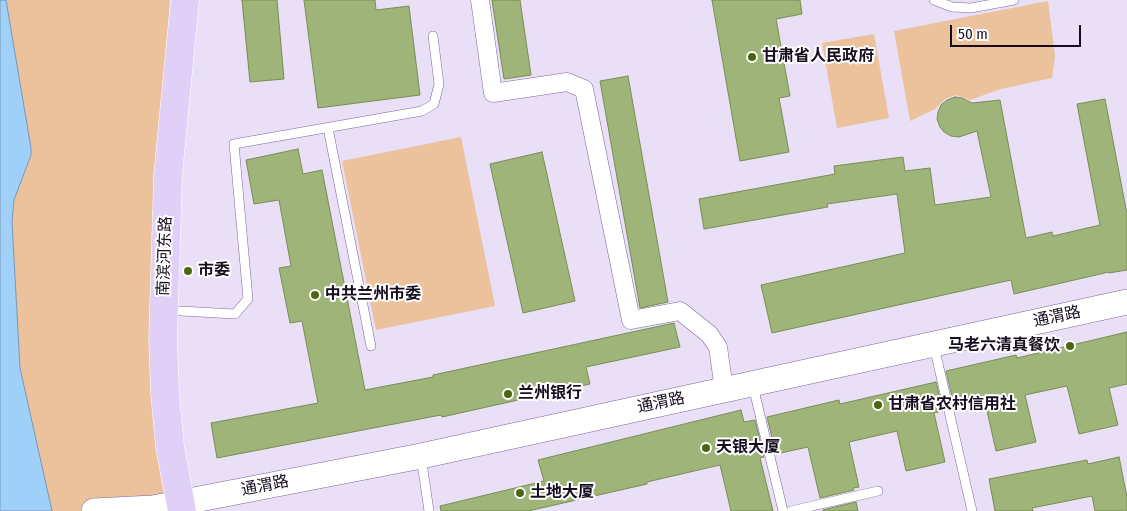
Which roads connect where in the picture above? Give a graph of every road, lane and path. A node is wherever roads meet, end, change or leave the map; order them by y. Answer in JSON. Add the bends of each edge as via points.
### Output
{"nodes":[{"id":1,"x":185,"y":0,"type":"edge"},
{"id":2,"x":198,"y":0,"type":"edge"},
{"id":3,"x":480,"y":0,"type":"edge"},
{"id":4,"x":934,"y":0,"type":"edge"},
{"id":5,"x":1014,"y":0,"type":"edge"},
{"id":6,"x":433,"y":36,"type":"dead end"},
{"id":7,"x":328,"y":128,"type":"junction"},
{"id":8,"x":1127,"y":302,"type":"edge"},
{"id":9,"x":181,"y":311,"type":"junction"},
{"id":10,"x":934,"y":343,"type":"junction"},
{"id":11,"x":371,"y":346,"type":"dead end"},
{"id":12,"x":753,"y":383,"type":"junction"},
{"id":13,"x":724,"y":390,"type":"junction"},
{"id":14,"x":421,"y":456,"type":"junction"},
{"id":15,"x":878,"y":491,"type":"dead end"},
{"id":16,"x":188,"y":506,"type":"edge"},
{"id":17,"x":94,"y":511,"type":"edge"},
{"id":18,"x":429,"y":511,"type":"edge"},
{"id":19,"x":783,"y":511,"type":"edge"},
{"id":20,"x":792,"y":511,"type":"edge"},
{"id":21,"x":972,"y":511,"type":"edge"}],
"edges":[{"from":1,"to":16,"type":"highway","name":"南滨河东路","via":[[168,176],[163,308],[170,447]]},
{"from":2,"to":9,"type":"highway","name":"南滨河东路","via":[[181,216]]},
{"from":3,"to":13,"type":"street","via":[[493,93],[567,82],[584,88],[631,320],[680,311],[709,334],[718,347]]},
{"from":4,"to":5,"type":"lane","via":[[952,7],[971,8]]},
{"from":6,"to":7,"type":"lane","via":[[439,84],[434,104],[422,111]]},
{"from":7,"to":9,"type":"lane","via":[[234,144],[248,299],[235,314]]},
{"from":7,"to":11,"type":"lane"},
{"from":8,"to":10,"type":"street","name":"通渭路"},
{"from":9,"to":16,"type":"highway","name":"南滨河东路"},
{"from":10,"to":12,"type":"street","name":"通渭路"},
{"from":10,"to":21,"type":"lane"},
{"from":12,"to":13,"type":"street","name":"通渭路"},
{"from":12,"to":19,"type":"lane"},
{"from":13,"to":14,"type":"street","name":"通渭路"},
{"from":14,"to":16,"type":"street","name":"通渭路"},
{"from":14,"to":18,"type":"lane"},
{"from":15,"to":20,"type":"lane"},
{"from":16,"to":17,"type":"street","name":"通渭路"}]}
